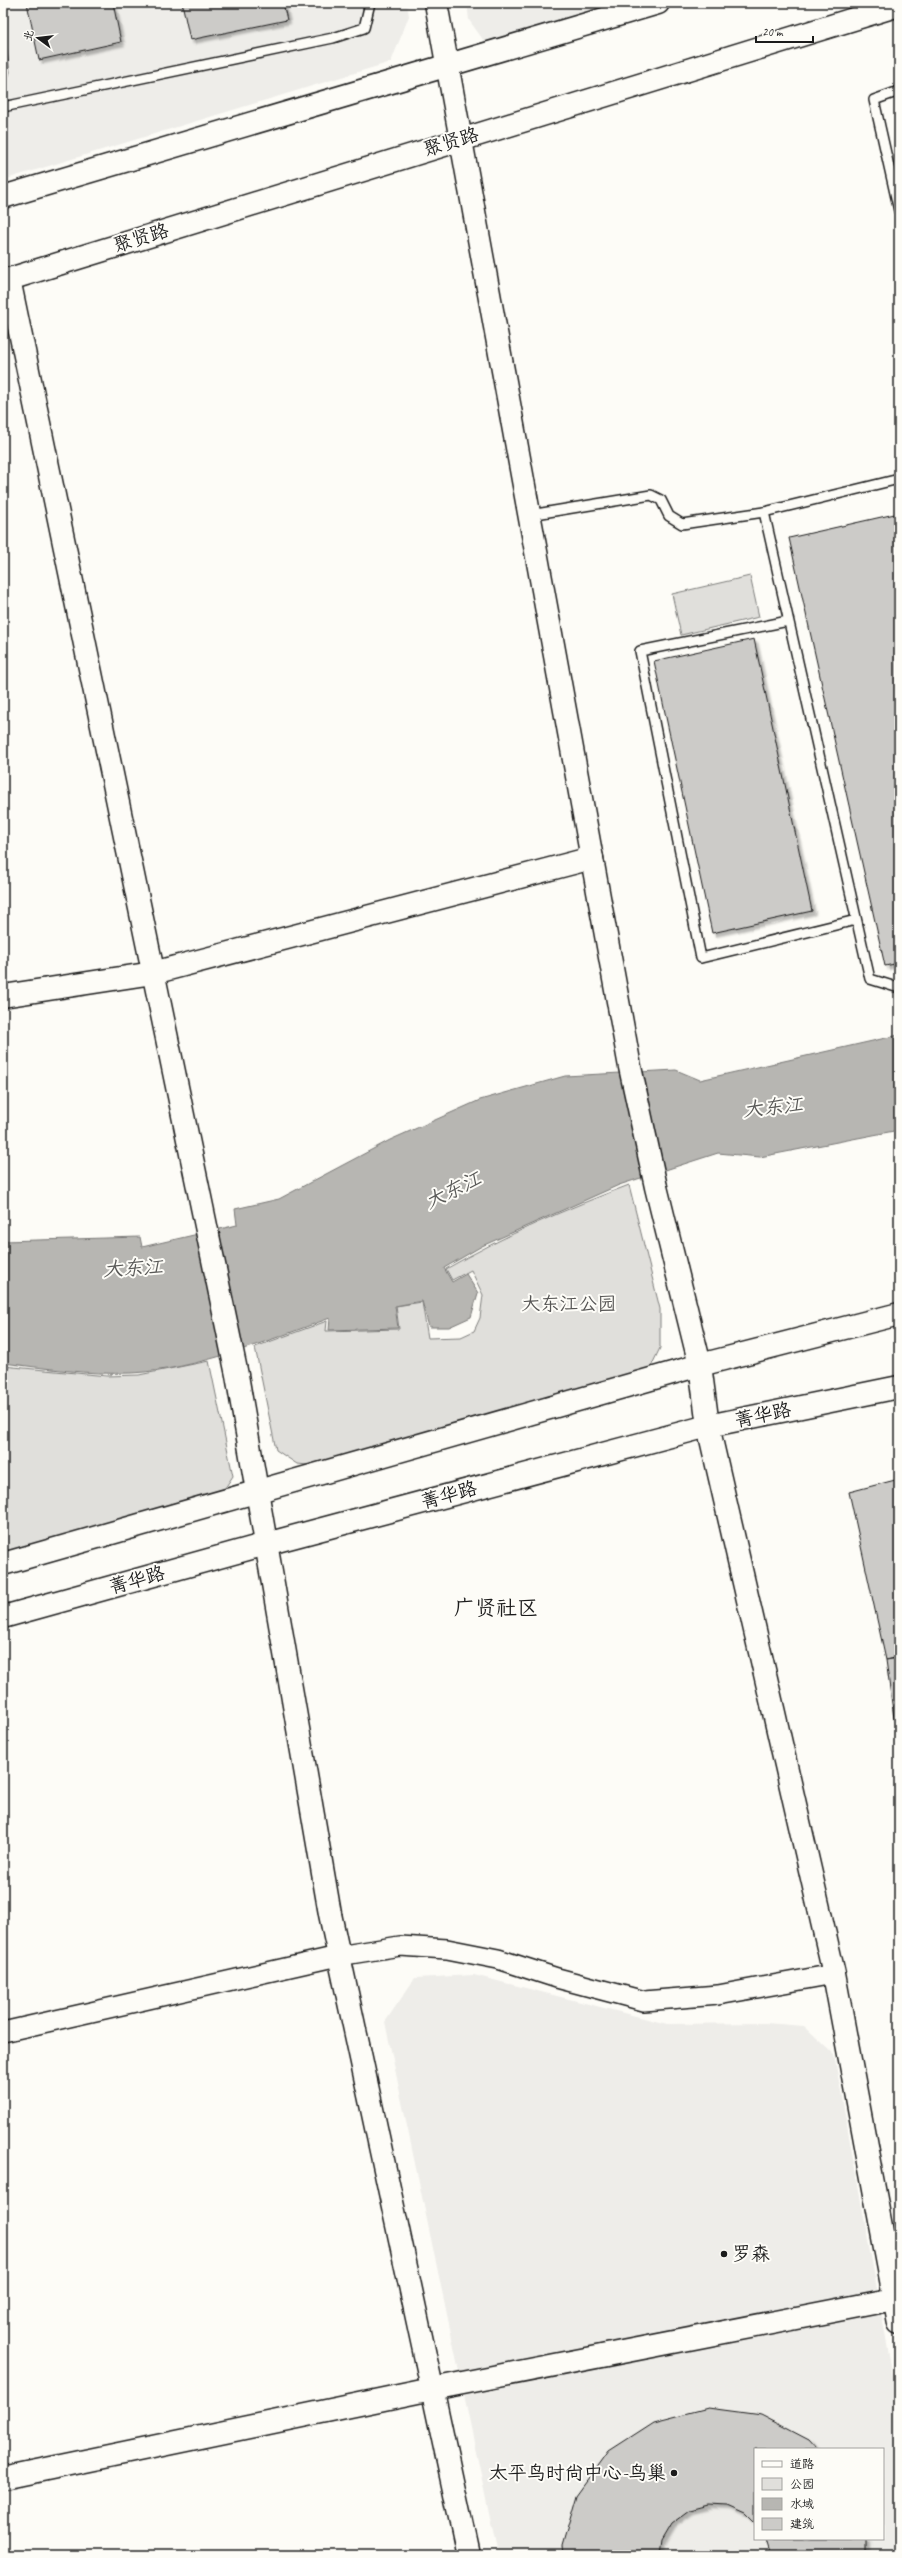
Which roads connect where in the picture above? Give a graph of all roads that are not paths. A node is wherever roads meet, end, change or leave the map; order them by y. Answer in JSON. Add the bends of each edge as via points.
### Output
{"nodes":[{"id":1,"x":370,"y":3,"type":"edge"},
{"id":2,"x":436,"y":3,"type":"edge"},
{"id":3,"x":658,"y":3,"type":"edge"},
{"id":4,"x":899,"y":5,"type":"edge"},
{"id":5,"x":447,"y":66,"type":"junction"},
{"id":6,"x":899,"y":91,"type":"edge"},
{"id":7,"x":3,"y":107,"type":"edge"},
{"id":8,"x":461,"y":138,"type":"junction"},
{"id":9,"x":3,"y":197,"type":"edge"},
{"id":10,"x":899,"y":211,"type":"edge"},
{"id":11,"x":6,"y":280,"type":"edge"},
{"id":12,"x":899,"y":479,"type":"edge"},
{"id":13,"x":764,"y":512,"type":"junction"},
{"id":14,"x":530,"y":515,"type":"junction"},
{"id":15,"x":788,"y":621,"type":"junction"},
{"id":16,"x":592,"y":858,"type":"junction"},
{"id":17,"x":856,"y":920,"type":"junction"},
{"id":18,"x":153,"y":973,"type":"junction"},
{"id":19,"x":899,"y":988,"type":"edge"},
{"id":20,"x":3,"y":996,"type":"edge"},
{"id":21,"x":899,"y":1314,"type":"edge"},
{"id":22,"x":700,"y":1365,"type":"junction"},
{"id":23,"x":899,"y":1387,"type":"edge"},
{"id":24,"x":708,"y":1426,"type":"junction"},
{"id":25,"x":257,"y":1491,"type":"junction"},
{"id":26,"x":266,"y":1544,"type":"junction"},
{"id":27,"x":3,"y":1564,"type":"edge"},
{"id":28,"x":3,"y":1617,"type":"edge"},
{"id":29,"x":338,"y":1956,"type":"junction"},
{"id":30,"x":834,"y":1974,"type":"junction"},
{"id":31,"x":3,"y":2032,"type":"edge"},
{"id":32,"x":894,"y":2298,"type":"junction"},
{"id":33,"x":899,"y":2323,"type":"edge"},
{"id":34,"x":432,"y":2388,"type":"junction"},
{"id":35,"x":3,"y":2478,"type":"edge"},
{"id":36,"x":468,"y":2555,"type":"edge"}],
"edges":[{"from":1,"to":7,"type":"lane","via":[[364,28],[333,38]]},
{"from":2,"to":5,"type":"street"},
{"from":3,"to":5,"type":"street"},
{"from":4,"to":8,"type":"street","name":"聚贤路"},
{"from":5,"to":8,"type":"street"},
{"from":5,"to":9,"type":"street"},
{"from":6,"to":10,"type":"lane","via":[[874,100]]},
{"from":8,"to":11,"type":"street","name":"聚贤路"},
{"from":8,"to":14,"type":"street"},
{"from":11,"to":18,"type":"street"},
{"from":12,"to":13,"type":"lane"},
{"from":13,"to":14,"type":"lane","via":[[682,524],[669,516],[661,500],[652,495]]},
{"from":13,"to":15,"type":"lane"},
{"from":14,"to":16,"type":"street"},
{"from":15,"to":17,"type":"lane"},
{"from":15,"to":17,"type":"lane","via":[[640,651],[701,958]]},
{"from":16,"to":18,"type":"street"},
{"from":16,"to":22,"type":"street","via":[[630,1067],[656,1187]]},
{"from":17,"to":19,"type":"lane","via":[[870,979]]},
{"from":18,"to":20,"type":"street"},
{"from":18,"to":25,"type":"street","via":[[237,1375]]},
{"from":21,"to":22,"type":"street"},
{"from":22,"to":24,"type":"street"},
{"from":22,"to":25,"type":"street"},
{"from":23,"to":24,"type":"street","name":"菁华路"},
{"from":24,"to":26,"type":"street","name":"菁华路"},
{"from":24,"to":30,"type":"street"},
{"from":25,"to":26,"type":"street"},
{"from":25,"to":27,"type":"street"},
{"from":26,"to":28,"type":"street","name":"菁华路"},
{"from":26,"to":29,"type":"street"},
{"from":29,"to":30,"type":"street","via":[[400,1946],[447,1949],[498,1959],[644,2001],[718,1995]]},
{"from":29,"to":31,"type":"street"},
{"from":29,"to":34,"type":"street"},
{"from":30,"to":32,"type":"street"},
{"from":32,"to":33,"type":"street"},
{"from":32,"to":34,"type":"street"},
{"from":34,"to":35,"type":"street"},
{"from":34,"to":36,"type":"street"}]}
